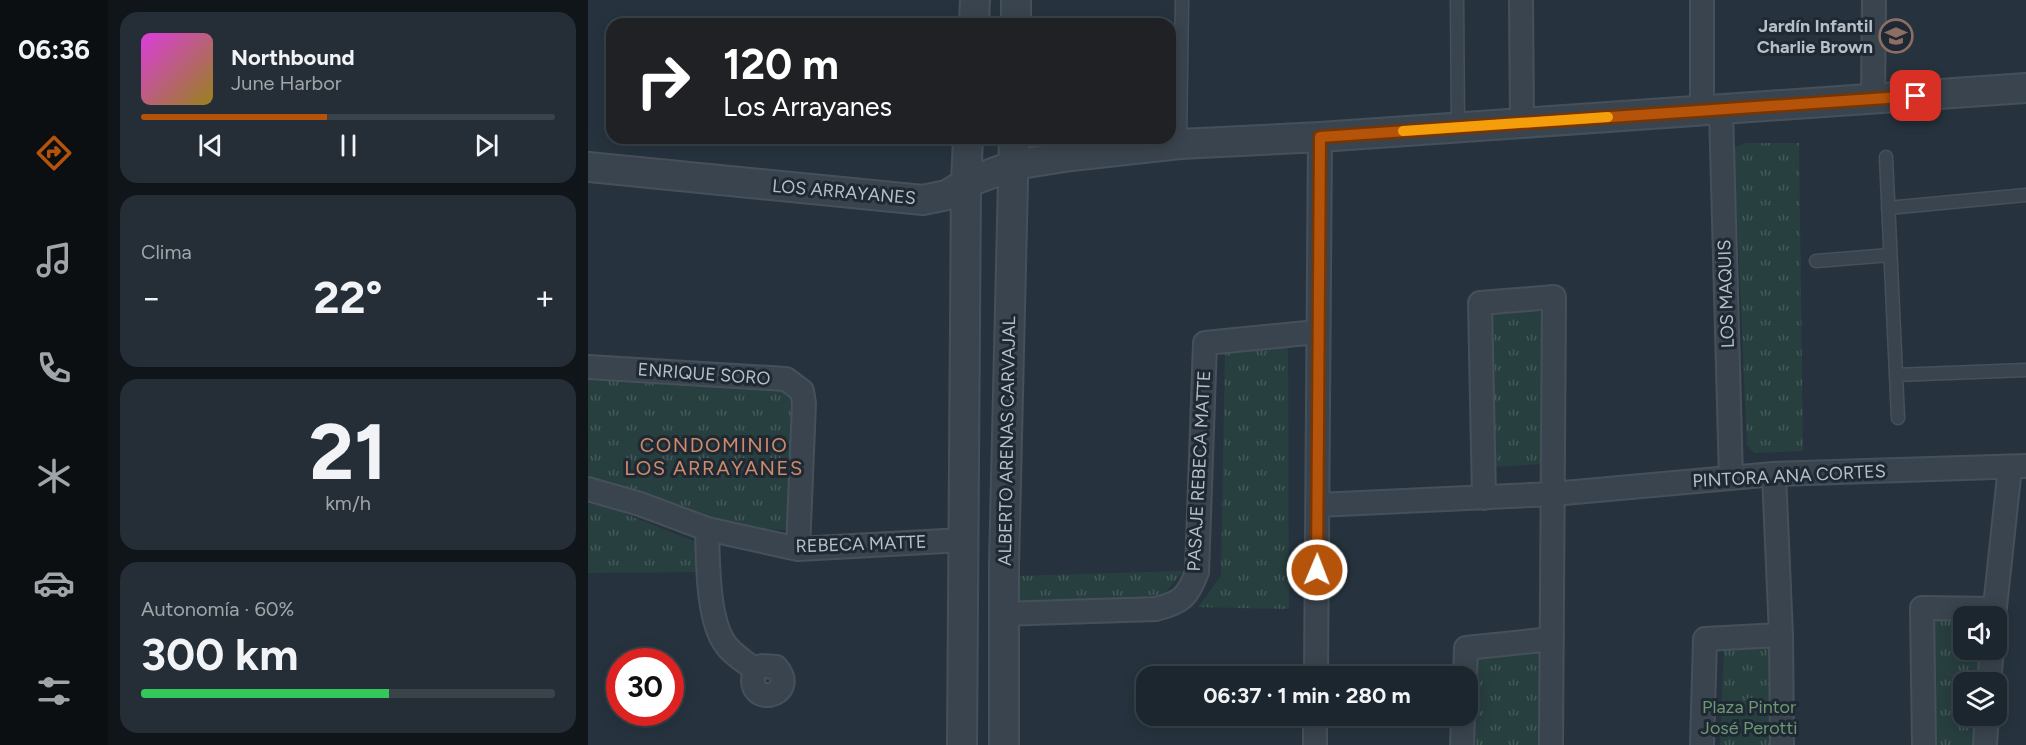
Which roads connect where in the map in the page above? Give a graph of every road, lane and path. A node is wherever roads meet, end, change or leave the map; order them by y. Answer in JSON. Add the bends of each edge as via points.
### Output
{"nodes":[{"id":1,"x":975,"y":0,"type":"edge"},
{"id":2,"x":1016,"y":0,"type":"edge"},
{"id":3,"x":1182,"y":0,"type":"edge"},
{"id":4,"x":1457,"y":0,"type":"edge"},
{"id":5,"x":1521,"y":0,"type":"edge"},
{"id":6,"x":1702,"y":0,"type":"edge"},
{"id":7,"x":1874,"y":0,"type":"edge"},
{"id":8,"x":974,"y":18,"type":"edge"},
{"id":9,"x":1016,"y":18,"type":"edge"},
{"id":10,"x":2026,"y":88,"type":"edge"},
{"id":11,"x":1873,"y":99,"type":"junction"},
{"id":12,"x":1711,"y":111,"type":"junction"},
{"id":13,"x":1522,"y":122,"type":"junction"},
{"id":14,"x":1458,"y":127,"type":"junction"},
{"id":15,"x":1320,"y":137,"type":"junction"},
{"id":16,"x":968,"y":144,"type":"edge"},
{"id":17,"x":1180,"y":144,"type":"junction"},
{"id":18,"x":1014,"y":152,"type":"edge"},
{"id":19,"x":1886,"y":157,"type":"dead end"},
{"id":20,"x":588,"y":167,"type":"edge"},
{"id":21,"x":966,"y":183,"type":"junction"},
{"id":22,"x":2026,"y":195,"type":"edge"},
{"id":23,"x":1888,"y":208,"type":"junction"},
{"id":24,"x":1890,"y":255,"type":"junction"},
{"id":25,"x":1816,"y":261,"type":"dead end"},
{"id":26,"x":1317,"y":332,"type":"junction"},
{"id":27,"x":588,"y":367,"type":"edge"},
{"id":28,"x":2026,"y":370,"type":"edge"},
{"id":29,"x":1896,"y":375,"type":"junction"},
{"id":30,"x":1898,"y":418,"type":"dead end"},
{"id":31,"x":2018,"y":466,"type":"edge"},
{"id":32,"x":1774,"y":474,"type":"junction"},
{"id":33,"x":1731,"y":478,"type":"junction"},
{"id":34,"x":588,"y":489,"type":"edge"},
{"id":35,"x":1553,"y":494,"type":"junction"},
{"id":36,"x":1484,"y":498,"type":"junction"},
{"id":37,"x":1318,"y":505,"type":"junction"},
{"id":38,"x":706,"y":529,"type":"junction"},
{"id":39,"x":963,"y":540,"type":"junction"},
{"id":40,"x":798,"y":549,"type":"junction"},
{"id":41,"x":1995,"y":606,"type":"edge"},
{"id":42,"x":1953,"y":610,"type":"edge"},
{"id":43,"x":1003,"y":614,"type":"junction"},
{"id":44,"x":1781,"y":635,"type":"junction"},
{"id":45,"x":1552,"y":639,"type":"junction"},
{"id":46,"x":1316,"y":666,"type":"edge"},
{"id":47,"x":1465,"y":666,"type":"edge"},
{"id":48,"x":755,"y":670,"type":"dead end"},
{"id":49,"x":1315,"y":726,"type":"edge"},
{"id":50,"x":1463,"y":726,"type":"edge"},
{"id":51,"x":1987,"y":726,"type":"edge"},
{"id":52,"x":962,"y":745,"type":"edge"},
{"id":53,"x":1004,"y":745,"type":"edge"},
{"id":54,"x":1315,"y":745,"type":"edge"},
{"id":55,"x":1462,"y":745,"type":"edge"},
{"id":56,"x":1551,"y":745,"type":"edge"},
{"id":57,"x":1702,"y":745,"type":"edge"},
{"id":58,"x":1782,"y":745,"type":"edge"},
{"id":59,"x":1924,"y":745,"type":"edge"},
{"id":60,"x":1986,"y":745,"type":"edge"}],
"edges":[{"from":1,"to":8,"type":"street"},
{"from":2,"to":9,"type":"street"},
{"from":3,"to":17,"type":"lane"},
{"from":4,"to":14,"type":"lane"},
{"from":5,"to":13,"type":"street"},
{"from":6,"to":12,"type":"street","name":"LOS MAQUIS"},
{"from":7,"to":11,"type":"street"},
{"from":10,"to":11,"type":"street","name":"LOS ARRAYANES"},
{"from":11,"to":12,"type":"street","name":"LOS ARRAYANES"},
{"from":12,"to":13,"type":"street","name":"LOS ARRAYANES"},
{"from":12,"to":33,"type":"street","name":"LOS MAQUIS"},
{"from":13,"to":14,"type":"street","name":"LOS ARRAYANES"},
{"from":14,"to":15,"type":"street","name":"LOS ARRAYANES"},
{"from":15,"to":17,"type":"street","name":"LOS ARRAYANES"},
{"from":15,"to":26,"type":"street"},
{"from":16,"to":21,"type":"street"},
{"from":17,"to":18,"type":"street","name":"LOS ARRAYANES","via":[[1071,156]]},
{"from":18,"to":21,"type":"street","name":"LOS ARRAYANES"},
{"from":18,"to":43,"type":"street","name":"ALBERTO ARENAS CARVAJAL"},
{"from":19,"to":23,"type":"lane"},
{"from":20,"to":21,"type":"street","name":"LOS ARRAYANES","via":[[922,200],[947,195]]},
{"from":21,"to":39,"type":"street"},
{"from":22,"to":23,"type":"lane"},
{"from":23,"to":24,"type":"lane"},
{"from":24,"to":25,"type":"lane"},
{"from":24,"to":29,"type":"lane"},
{"from":26,"to":37,"type":"street"},
{"from":26,"to":43,"type":"street","name":"PASAJE REBECA MATTE","via":[[1205,343],[1197,572],[1190,589],[1176,604],[1156,609]]},
{"from":27,"to":40,"type":"street","name":"ENRIQUE SORO","via":[[786,380],[802,391]]},
{"from":28,"to":29,"type":"lane"},
{"from":29,"to":30,"type":"lane"},
{"from":31,"to":32,"type":"street","name":"PINTORA ANA CORTES"},
{"from":31,"to":41,"type":"street"},
{"from":32,"to":33,"type":"street","name":"PINTORA ANA CORTES"},
{"from":32,"to":44,"type":"street"},
{"from":33,"to":35,"type":"street","name":"PINTORA ANA CORTES"},
{"from":34,"to":38,"type":"street","name":"REBECA MATTE"},
{"from":35,"to":36,"type":"street","name":"PINTORA ANA CORTES"},
{"from":35,"to":36,"type":"street","via":[[1554,297],[1480,303]]},
{"from":35,"to":45,"type":"street"},
{"from":36,"to":37,"type":"street","name":"PINTORA ANA CORTES"},
{"from":37,"to":46,"type":"street"},
{"from":38,"to":40,"type":"street","name":"REBECA MATTE"},
{"from":38,"to":48,"type":"street","via":[[708,583],[715,621],[725,645]]},
{"from":39,"to":40,"type":"street","name":"REBECA MATTE"},
{"from":39,"to":52,"type":"street"},
{"from":42,"to":59,"type":"street","via":[[1922,608]]},
{"from":43,"to":53,"type":"street","name":"ALBERTO ARENAS CARVAJAL"},
{"from":44,"to":57,"type":"street","via":[[1705,639]]},
{"from":44,"to":58,"type":"street"},
{"from":45,"to":47,"type":"street","via":[[1466,648]]},
{"from":45,"to":56,"type":"street"},
{"from":49,"to":54,"type":"street"},
{"from":50,"to":55,"type":"street"},
{"from":51,"to":60,"type":"street"}]}
